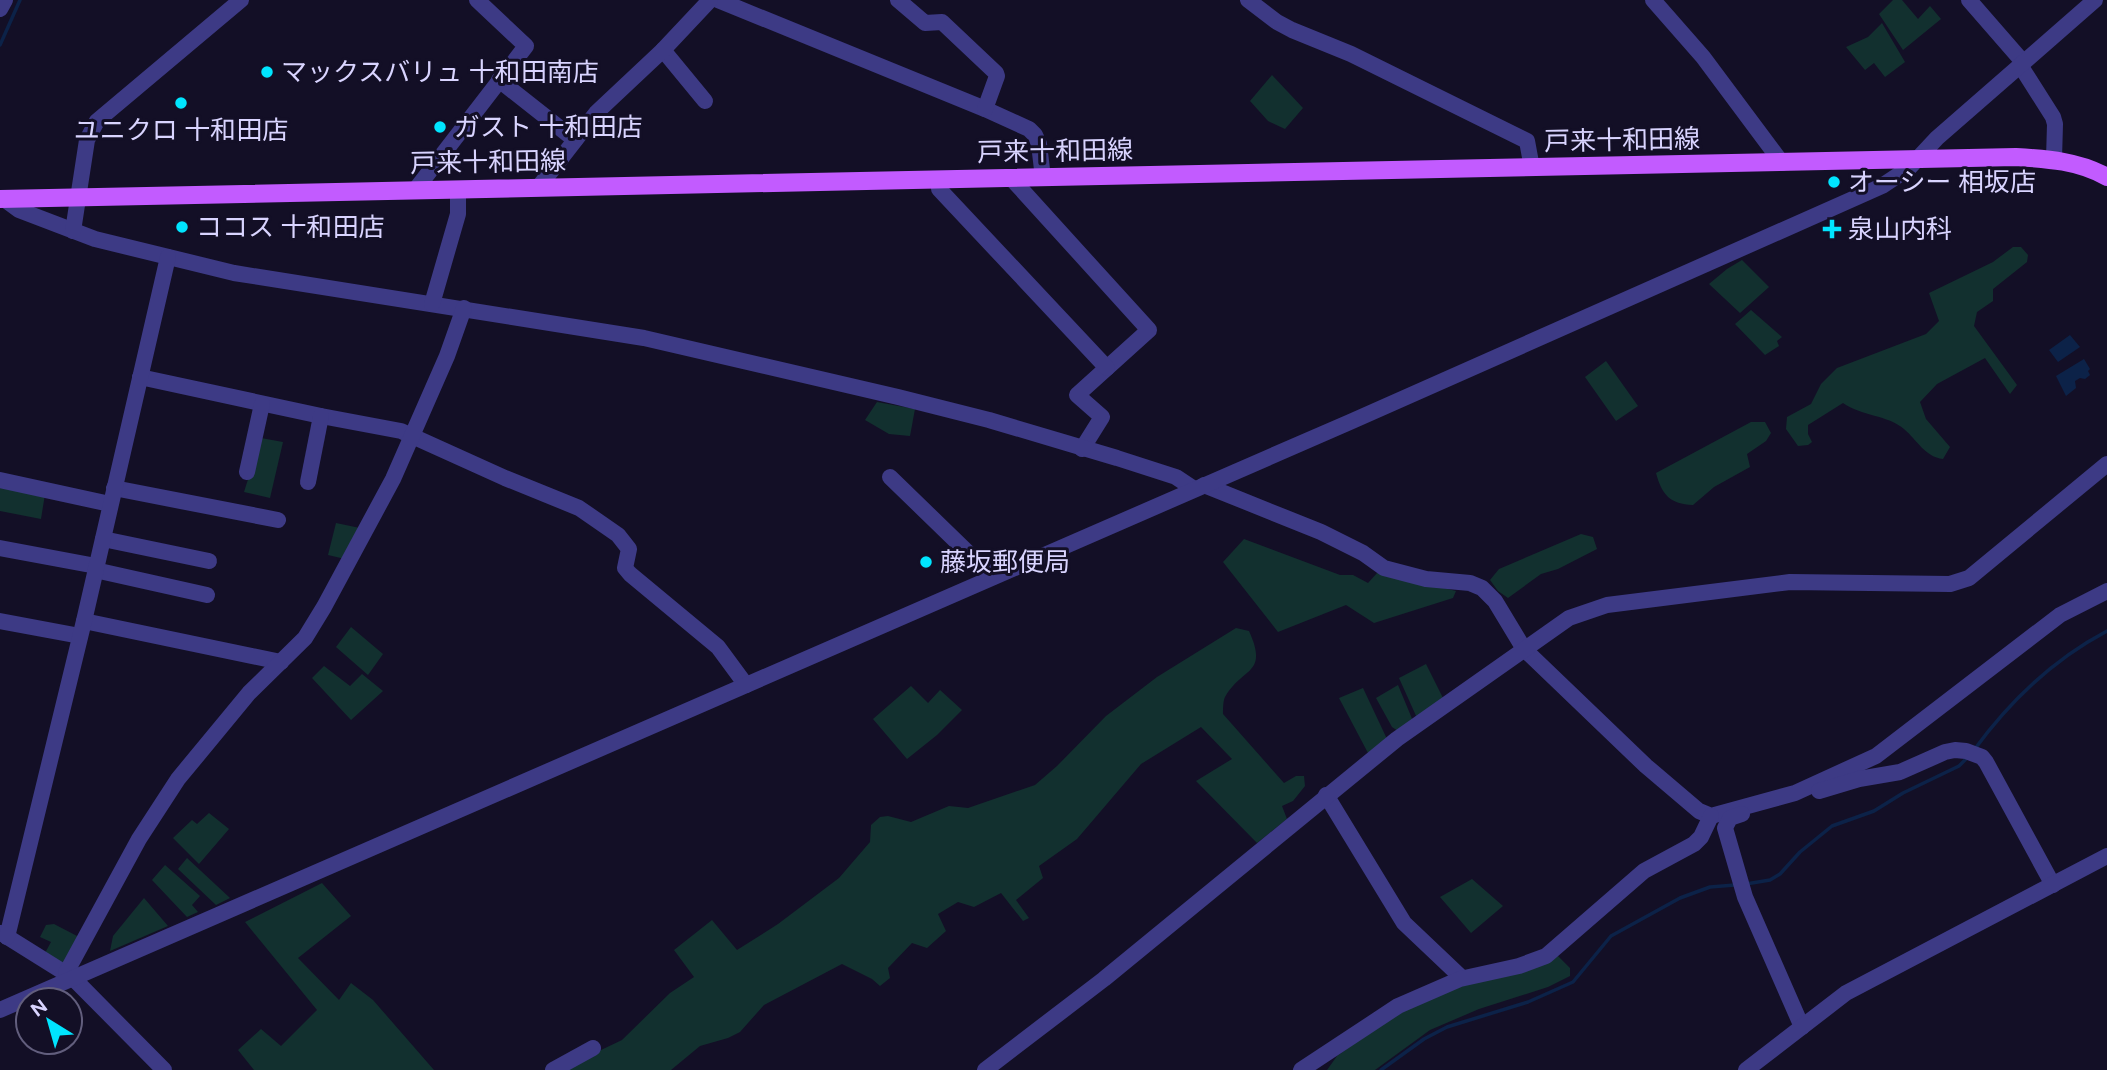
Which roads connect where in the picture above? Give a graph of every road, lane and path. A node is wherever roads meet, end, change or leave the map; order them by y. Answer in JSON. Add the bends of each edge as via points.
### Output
{"nodes":[{"id":1,"x":5,"y":0,"type":"edge"},
{"id":2,"x":241,"y":0,"type":"edge"},
{"id":3,"x":477,"y":0,"type":"edge"},
{"id":4,"x":710,"y":0,"type":"edge"},
{"id":5,"x":718,"y":0,"type":"edge"},
{"id":6,"x":898,"y":0,"type":"edge"},
{"id":7,"x":1248,"y":0,"type":"edge"},
{"id":8,"x":1653,"y":0,"type":"edge"},
{"id":9,"x":1969,"y":0,"type":"edge"},
{"id":10,"x":2095,"y":0,"type":"edge"},
{"id":11,"x":0,"y":9,"type":"edge"},
{"id":12,"x":663,"y":50,"type":"junction"},
{"id":13,"x":2021,"y":63,"type":"junction"},
{"id":14,"x":499,"y":80,"type":"junction"},
{"id":15,"x":705,"y":101,"type":"dead end"},
{"id":16,"x":985,"y":109,"type":"junction"},
{"id":17,"x":575,"y":140,"type":"junction"},
{"id":18,"x":1920,"y":159,"type":"junction"},
{"id":19,"x":2054,"y":159,"type":"junction"},
{"id":20,"x":1782,"y":163,"type":"junction"},
{"id":21,"x":1532,"y":168,"type":"junction"},
{"id":22,"x":2107,"y":177,"type":"edge"},
{"id":23,"x":1011,"y":178,"type":"junction"},
{"id":24,"x":1043,"y":178,"type":"junction"},
{"id":25,"x":939,"y":180,"type":"junction"},
{"id":26,"x":538,"y":188,"type":"junction"},
{"id":27,"x":415,"y":189,"type":"junction"},
{"id":28,"x":458,"y":190,"type":"junction"},
{"id":29,"x":77,"y":197,"type":"junction"},
{"id":30,"x":2,"y":199,"type":"edge"},
{"id":31,"x":73,"y":231,"type":"junction"},
{"id":32,"x":168,"y":257,"type":"junction"},
{"id":33,"x":432,"y":304,"type":"junction"},
{"id":34,"x":464,"y":308,"type":"junction"},
{"id":35,"x":1107,"y":368,"type":"junction"},
{"id":36,"x":140,"y":377,"type":"junction"},
{"id":37,"x":262,"y":404,"type":"junction"},
{"id":38,"x":321,"y":416,"type":"junction"},
{"id":39,"x":412,"y":436,"type":"junction"},
{"id":40,"x":1082,"y":449,"type":"junction"},
{"id":41,"x":2107,"y":464,"type":"edge"},
{"id":42,"x":247,"y":472,"type":"dead end"},
{"id":43,"x":890,"y":478,"type":"dead end"},
{"id":44,"x":0,"y":480,"type":"edge"},
{"id":45,"x":308,"y":482,"type":"dead end"},
{"id":46,"x":1199,"y":487,"type":"junction"},
{"id":47,"x":112,"y":496,"type":"junction"},
{"id":48,"x":278,"y":520,"type":"dead end"},
{"id":49,"x":103,"y":539,"type":"junction"},
{"id":50,"x":0,"y":548,"type":"edge"},
{"id":51,"x":209,"y":561,"type":"dead end"},
{"id":52,"x":96,"y":568,"type":"junction"},
{"id":53,"x":993,"y":577,"type":"junction"},
{"id":54,"x":2107,"y":591,"type":"edge"},
{"id":55,"x":206,"y":595,"type":"dead end"},
{"id":56,"x":0,"y":621,"type":"edge"},
{"id":57,"x":82,"y":629,"type":"junction"},
{"id":58,"x":1524,"y":649,"type":"junction"},
{"id":59,"x":281,"y":662,"type":"junction"},
{"id":60,"x":746,"y":685,"type":"junction"},
{"id":61,"x":1790,"y":794,"type":"junction"},
{"id":62,"x":1326,"y":795,"type":"junction"},
{"id":63,"x":1755,"y":804,"type":"junction"},
{"id":64,"x":1711,"y":816,"type":"junction"},
{"id":65,"x":2107,"y":856,"type":"edge"},
{"id":66,"x":2053,"y":885,"type":"junction"},
{"id":67,"x":4,"y":935,"type":"edge"},
{"id":68,"x":69,"y":975,"type":"junction"},
{"id":69,"x":1462,"y":978,"type":"junction"},
{"id":70,"x":0,"y":1010,"type":"edge"},
{"id":71,"x":1802,"y":1027,"type":"junction"},
{"id":72,"x":593,"y":1048,"type":"dead end"},
{"id":73,"x":164,"y":1070,"type":"edge"},
{"id":74,"x":553,"y":1070,"type":"edge"},
{"id":75,"x":985,"y":1070,"type":"edge"},
{"id":76,"x":1301,"y":1070,"type":"edge"},
{"id":77,"x":1746,"y":1070,"type":"edge"}],
"edges":[{"from":1,"to":11,"type":"street"},
{"from":2,"to":29,"type":"street","via":[[97,121],[87,140]]},
{"from":3,"to":14,"type":"street","via":[[526,46]]},
{"from":4,"to":12,"type":"street"},
{"from":5,"to":16,"type":"street"},
{"from":6,"to":16,"type":"street","via":[[925,23],[942,22],[996,73]]},
{"from":7,"to":21,"type":"street","via":[[1276,22],[1527,141]]},
{"from":8,"to":20,"type":"street","via":[[1703,57]]},
{"from":9,"to":13,"type":"street"},
{"from":10,"to":13,"type":"street"},
{"from":12,"to":15,"type":"street"},
{"from":12,"to":17,"type":"street"},
{"from":13,"to":18,"type":"street","via":[[1937,138]]},
{"from":13,"to":19,"type":"street","via":[[2053,117]]},
{"from":14,"to":17,"type":"street"},
{"from":14,"to":27,"type":"street"},
{"from":16,"to":24,"type":"street","via":[[1035,135]]},
{"from":17,"to":26,"type":"street"},
{"from":18,"to":19,"type":"main road","name":"戸来十和田線"},
{"from":18,"to":20,"type":"main road","name":"戸来十和田線"},
{"from":18,"to":46,"type":"street","via":[[1882,186]]},
{"from":19,"to":22,"type":"main road","name":"戸来十和田線"},
{"from":20,"to":21,"type":"main road","name":"戸来十和田線"},
{"from":21,"to":24,"type":"main road","name":"戸来十和田線"},
{"from":23,"to":24,"type":"main road","name":"戸来十和田線"},
{"from":23,"to":25,"type":"main road","name":"戸来十和田線"},
{"from":23,"to":35,"type":"street","via":[[1149,330]]},
{"from":25,"to":26,"type":"main road","name":"戸来十和田線"},
{"from":25,"to":35,"type":"street","via":[[939,189]]},
{"from":26,"to":28,"type":"main road","name":"戸来十和田線"},
{"from":27,"to":28,"type":"main road","name":"戸来十和田線"},
{"from":27,"to":29,"type":"main road","name":"戸来十和田線"},
{"from":28,"to":33,"type":"street","via":[[458,214]]},
{"from":29,"to":30,"type":"main road","name":"戸来十和田線"},
{"from":29,"to":31,"type":"street"},
{"from":30,"to":31,"type":"street"},
{"from":31,"to":32,"type":"street"},
{"from":32,"to":33,"type":"street","via":[[234,274]]},
{"from":32,"to":36,"type":"street"},
{"from":33,"to":34,"type":"street"},
{"from":34,"to":39,"type":"street"},
{"from":34,"to":40,"type":"street","via":[[644,338],[937,406]]},
{"from":35,"to":40,"type":"street","via":[[1077,395],[1102,417]]},
{"from":36,"to":37,"type":"street"},
{"from":36,"to":47,"type":"street"},
{"from":37,"to":38,"type":"street"},
{"from":37,"to":42,"type":"street"},
{"from":38,"to":39,"type":"street"},
{"from":38,"to":45,"type":"street"},
{"from":39,"to":59,"type":"street","via":[[324,607],[305,638]]},
{"from":39,"to":60,"type":"street","via":[[579,508],[618,535],[629,549],[625,568],[630,574],[718,647]]},
{"from":40,"to":46,"type":"street"},
{"from":41,"to":58,"type":"street","via":[[1969,578],[1950,584],[1790,582],[1606,605],[1569,618]]},
{"from":43,"to":53,"type":"street"},
{"from":44,"to":47,"type":"street"},
{"from":46,"to":53,"type":"street"},
{"from":46,"to":58,"type":"street","via":[[1321,532],[1391,570],[1482,588]]},
{"from":47,"to":48,"type":"street"},
{"from":47,"to":49,"type":"street"},
{"from":49,"to":51,"type":"street"},
{"from":49,"to":52,"type":"street"},
{"from":50,"to":52,"type":"street"},
{"from":52,"to":55,"type":"street"},
{"from":52,"to":57,"type":"street"},
{"from":53,"to":60,"type":"street"},
{"from":54,"to":61,"type":"street","via":[[2060,615],[1876,756]]},
{"from":56,"to":57,"type":"street"},
{"from":57,"to":59,"type":"street"},
{"from":57,"to":67,"type":"street"},
{"from":58,"to":62,"type":"street"},
{"from":58,"to":64,"type":"street","via":[[1646,766]]},
{"from":59,"to":68,"type":"street","via":[[249,693],[178,779],[139,839]]},
{"from":60,"to":68,"type":"street"},
{"from":61,"to":63,"type":"street"},
{"from":61,"to":66,"type":"street","via":[[1799,796],[1900,772],[1945,752],[1970,752],[1982,757],[1995,776]]},
{"from":62,"to":69,"type":"street","via":[[1404,923]]},
{"from":62,"to":75,"type":"street"},
{"from":63,"to":64,"type":"street"},
{"from":63,"to":71,"type":"street","via":[[1726,824],[1741,882]]},
{"from":64,"to":69,"type":"street","via":[[1694,844],[1644,872],[1546,956]]},
{"from":65,"to":66,"type":"street"},
{"from":66,"to":71,"type":"street","via":[[1846,993]]},
{"from":67,"to":68,"type":"street"},
{"from":68,"to":70,"type":"street"},
{"from":68,"to":73,"type":"street"},
{"from":69,"to":76,"type":"street","via":[[1398,1006]]},
{"from":71,"to":77,"type":"street"},
{"from":72,"to":74,"type":"street"}]}
